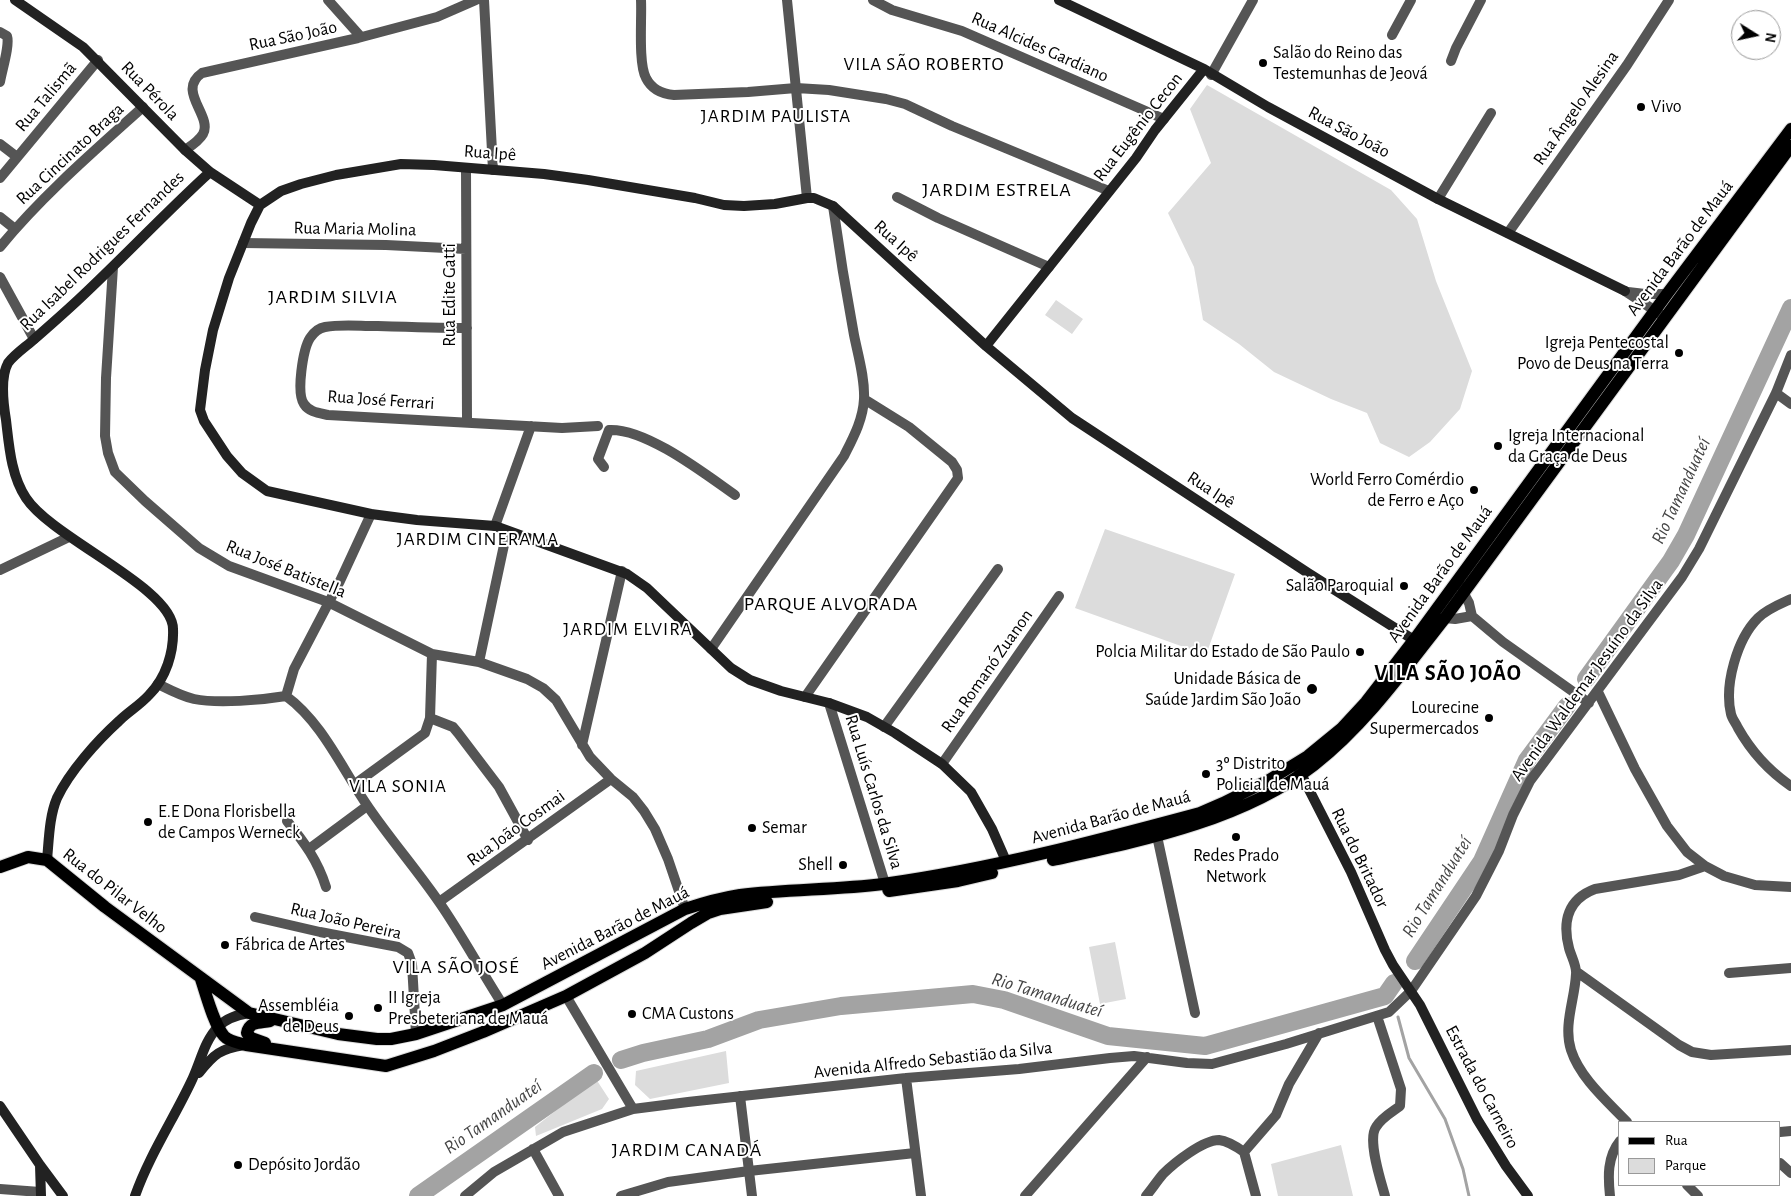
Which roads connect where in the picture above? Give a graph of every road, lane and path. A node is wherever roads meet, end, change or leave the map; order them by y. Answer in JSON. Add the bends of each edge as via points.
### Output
{"nodes":[{"id":1,"x":15,"y":0,"type":"edge"},
{"id":2,"x":328,"y":0,"type":"edge"},
{"id":3,"x":476,"y":0,"type":"edge"},
{"id":4,"x":484,"y":0,"type":"edge"},
{"id":5,"x":642,"y":0,"type":"edge"},
{"id":6,"x":787,"y":0,"type":"edge"},
{"id":7,"x":873,"y":0,"type":"edge"},
{"id":8,"x":1059,"y":0,"type":"edge"},
{"id":9,"x":1253,"y":0,"type":"edge"},
{"id":10,"x":1411,"y":0,"type":"edge"},
{"id":11,"x":1481,"y":0,"type":"edge"},
{"id":12,"x":1669,"y":0,"type":"edge"},
{"id":13,"x":0,"y":32,"type":"edge"},
{"id":14,"x":1392,"y":35,"type":"dead end"},
{"id":15,"x":361,"y":37,"type":"junction"},
{"id":16,"x":98,"y":60,"type":"junction"},
{"id":17,"x":1451,"y":61,"type":"dead end"},
{"id":18,"x":1208,"y":72,"type":"junction"},
{"id":19,"x":0,"y":82,"type":"edge"},
{"id":20,"x":796,"y":88,"type":"junction"},
{"id":21,"x":143,"y":107,"type":"junction"},
{"id":22,"x":1491,"y":114,"type":"dead end"},
{"id":23,"x":1164,"y":119,"type":"junction"},
{"id":24,"x":1791,"y":129,"type":"edge"},
{"id":25,"x":0,"y":144,"type":"edge"},
{"id":26,"x":1791,"y":146,"type":"edge"},
{"id":27,"x":185,"y":150,"type":"junction"},
{"id":28,"x":17,"y":158,"type":"junction"},
{"id":29,"x":466,"y":168,"type":"junction"},
{"id":30,"x":493,"y":170,"type":"junction"},
{"id":31,"x":210,"y":172,"type":"junction"},
{"id":32,"x":0,"y":178,"type":"edge"},
{"id":33,"x":1109,"y":191,"type":"junction"},
{"id":34,"x":897,"y":197,"type":"dead end"},
{"id":35,"x":807,"y":198,"type":"junction"},
{"id":36,"x":1438,"y":199,"type":"junction"},
{"id":37,"x":260,"y":206,"type":"junction"},
{"id":38,"x":833,"y":206,"type":"junction"},
{"id":39,"x":0,"y":217,"type":"edge"},
{"id":40,"x":15,"y":229,"type":"junction"},
{"id":41,"x":1508,"y":234,"type":"junction"},
{"id":42,"x":243,"y":243,"type":"junction"},
{"id":43,"x":0,"y":247,"type":"edge"},
{"id":44,"x":466,"y":249,"type":"junction"},
{"id":45,"x":113,"y":267,"type":"junction"},
{"id":46,"x":1049,"y":267,"type":"junction"},
{"id":47,"x":0,"y":277,"type":"edge"},
{"id":48,"x":1625,"y":291,"type":"junction"},
{"id":49,"x":1667,"y":294,"type":"junction"},
{"id":50,"x":1660,"y":314,"type":"junction"},
{"id":51,"x":467,"y":328,"type":"junction"},
{"id":52,"x":34,"y":339,"type":"junction"},
{"id":53,"x":986,"y":346,"type":"junction"},
{"id":54,"x":1791,"y":355,"type":"edge"},
{"id":55,"x":1,"y":379,"type":"edge"},
{"id":56,"x":1776,"y":393,"type":"junction"},
{"id":57,"x":864,"y":398,"type":"junction"},
{"id":58,"x":1791,"y":404,"type":"edge"},
{"id":59,"x":468,"y":422,"type":"junction"},
{"id":60,"x":531,"y":426,"type":"junction"},
{"id":61,"x":598,"y":426,"type":"dead end"},
{"id":62,"x":604,"y":468,"type":"dead end"},
{"id":63,"x":735,"y":495,"type":"dead end"},
{"id":64,"x":371,"y":514,"type":"junction"},
{"id":65,"x":495,"y":526,"type":"junction"},
{"id":66,"x":507,"y":530,"type":"junction"},
{"id":67,"x":69,"y":537,"type":"junction"},
{"id":68,"x":998,"y":569,"type":"dead end"},
{"id":69,"x":0,"y":570,"type":"edge"},
{"id":70,"x":1465,"y":570,"type":"junction"},
{"id":71,"x":622,"y":571,"type":"junction"},
{"id":72,"x":1463,"y":592,"type":"junction"},
{"id":73,"x":1059,"y":596,"type":"dead end"},
{"id":74,"x":1791,"y":599,"type":"edge"},
{"id":75,"x":328,"y":602,"type":"junction"},
{"id":76,"x":1472,"y":616,"type":"junction"},
{"id":77,"x":1445,"y":618,"type":"junction"},
{"id":78,"x":1414,"y":640,"type":"junction"},
{"id":79,"x":711,"y":649,"type":"junction"},
{"id":80,"x":432,"y":654,"type":"junction"},
{"id":81,"x":479,"y":662,"type":"junction"},
{"id":82,"x":1395,"y":683,"type":"junction"},
{"id":83,"x":158,"y":684,"type":"junction"},
{"id":84,"x":1598,"y":692,"type":"junction"},
{"id":85,"x":286,"y":696,"type":"junction"},
{"id":86,"x":805,"y":697,"type":"junction"},
{"id":87,"x":829,"y":703,"type":"junction"},
{"id":88,"x":1589,"y":703,"type":"junction"},
{"id":89,"x":430,"y":718,"type":"junction"},
{"id":90,"x":884,"y":728,"type":"junction"},
{"id":91,"x":582,"y":745,"type":"junction"},
{"id":92,"x":942,"y":764,"type":"junction"},
{"id":93,"x":1299,"y":769,"type":"junction"},
{"id":94,"x":611,"y":779,"type":"junction"},
{"id":95,"x":355,"y":784,"type":"junction"},
{"id":96,"x":1791,"y":786,"type":"edge"},
{"id":97,"x":367,"y":806,"type":"junction"},
{"id":98,"x":288,"y":821,"type":"dead end"},
{"id":99,"x":1157,"y":836,"type":"junction"},
{"id":100,"x":528,"y":840,"type":"junction"},
{"id":101,"x":309,"y":848,"type":"junction"},
{"id":102,"x":47,"y":860,"type":"junction"},
{"id":103,"x":1008,"y":865,"type":"junction"},
{"id":104,"x":1705,"y":866,"type":"junction"},
{"id":105,"x":0,"y":867,"type":"edge"},
{"id":106,"x":326,"y":887,"type":"dead end"},
{"id":107,"x":886,"y":887,"type":"junction"},
{"id":108,"x":1791,"y":887,"type":"edge"},
{"id":109,"x":439,"y":902,"type":"junction"},
{"id":110,"x":685,"y":909,"type":"junction"},
{"id":111,"x":255,"y":917,"type":"dead end"},
{"id":112,"x":634,"y":935,"type":"junction"},
{"id":113,"x":645,"y":953,"type":"junction"},
{"id":114,"x":1791,"y":968,"type":"edge"},
{"id":115,"x":1577,"y":972,"type":"junction"},
{"id":116,"x":1729,"y":973,"type":"dead end"},
{"id":117,"x":201,"y":979,"type":"junction"},
{"id":118,"x":1411,"y":991,"type":"junction"},
{"id":119,"x":566,"y":996,"type":"junction"},
{"id":120,"x":503,"y":1005,"type":"junction"},
{"id":121,"x":249,"y":1013,"type":"junction"},
{"id":122,"x":1195,"y":1013,"type":"dead end"},
{"id":123,"x":1377,"y":1016,"type":"junction"},
{"id":124,"x":280,"y":1020,"type":"junction"},
{"id":125,"x":218,"y":1026,"type":"junction"},
{"id":126,"x":1320,"y":1033,"type":"junction"},
{"id":127,"x":416,"y":1034,"type":"junction"},
{"id":128,"x":246,"y":1045,"type":"junction"},
{"id":129,"x":270,"y":1049,"type":"junction"},
{"id":130,"x":1791,"y":1050,"type":"edge"},
{"id":131,"x":1147,"y":1057,"type":"junction"},
{"id":132,"x":906,"y":1078,"type":"junction"},
{"id":133,"x":192,"y":1081,"type":"junction"},
{"id":134,"x":740,"y":1096,"type":"junction"},
{"id":135,"x":0,"y":1106,"type":"edge"},
{"id":136,"x":633,"y":1109,"type":"junction"},
{"id":137,"x":1626,"y":1121,"type":"edge"},
{"id":138,"x":1618,"y":1144,"type":"edge"},
{"id":139,"x":533,"y":1149,"type":"junction"},
{"id":140,"x":1244,"y":1152,"type":"junction"},
{"id":141,"x":915,"y":1153,"type":"junction"},
{"id":142,"x":1781,"y":1164,"type":"edge"},
{"id":143,"x":40,"y":1165,"type":"junction"},
{"id":144,"x":749,"y":1171,"type":"junction"},
{"id":145,"x":1791,"y":1173,"type":"edge"},
{"id":146,"x":1688,"y":1186,"type":"edge"},
{"id":147,"x":0,"y":1189,"type":"edge"},
{"id":148,"x":41,"y":1194,"type":"edge"},
{"id":149,"x":56,"y":1196,"type":"edge"},
{"id":150,"x":63,"y":1196,"type":"edge"},
{"id":151,"x":135,"y":1196,"type":"edge"},
{"id":152,"x":465,"y":1196,"type":"edge"},
{"id":153,"x":559,"y":1196,"type":"edge"},
{"id":154,"x":621,"y":1196,"type":"edge"},
{"id":155,"x":752,"y":1196,"type":"edge"},
{"id":156,"x":921,"y":1196,"type":"edge"},
{"id":157,"x":1025,"y":1196,"type":"edge"},
{"id":158,"x":1146,"y":1196,"type":"edge"},
{"id":159,"x":1256,"y":1196,"type":"edge"},
{"id":160,"x":1385,"y":1196,"type":"edge"},
{"id":161,"x":1528,"y":1196,"type":"edge"},
{"id":162,"x":1610,"y":1196,"type":"edge"},
{"id":163,"x":1698,"y":1196,"type":"edge"}],
"edges":[{"from":1,"to":16,"type":"street","name":"Rua Pérola"},
{"from":2,"to":15,"type":"street"},
{"from":3,"to":15,"type":"street","name":"Rua São João","via":[[438,17]]},
{"from":4,"to":30,"type":"street"},
{"from":5,"to":20,"type":"street","via":[[642,66],[645,77],[657,91],[674,95]]},
{"from":6,"to":20,"type":"street"},
{"from":7,"to":23,"type":"street","name":"Rua Alcides Gardiano","via":[[892,10],[962,31]]},
{"from":8,"to":18,"type":"street","name":"Rua São João"},
{"from":9,"to":18,"type":"street"},
{"from":10,"to":14,"type":"street"},
{"from":11,"to":17,"type":"street"},
{"from":12,"to":41,"type":"street","name":"Rua Ângelo Alesina"},
{"from":13,"to":19,"type":"street","via":[[7,36],[9,42]]},
{"from":15,"to":27,"type":"street","name":"Rua São João","via":[[202,73],[193,90],[203,118],[204,133]]},
{"from":16,"to":21,"type":"street","name":"Rua Pérola"},
{"from":16,"to":28,"type":"street","name":"Rua Talismã"},
{"from":18,"to":23,"type":"street","name":"Rua Eugênio Cecon"},
{"from":18,"to":36,"type":"street","name":"Rua São João"},
{"from":20,"to":33,"type":"street","via":[[886,98],[905,104]]},
{"from":20,"to":35,"type":"street"},
{"from":21,"to":27,"type":"street","name":"Rua Pérola"},
{"from":21,"to":40,"type":"street","name":"Rua Cincinato Braga","via":[[72,171]]},
{"from":22,"to":36,"type":"street"},
{"from":23,"to":33,"type":"street","name":"Rua Eugênio Cecon"},
{"from":24,"to":49,"type":"main road","name":"Avenida Barão de Mauá"},
{"from":25,"to":28,"type":"street"},
{"from":26,"to":50,"type":"main road","name":"Avenida Barão de Mauá"},
{"from":27,"to":31,"type":"street","name":"Rua Pérola"},
{"from":28,"to":32,"type":"street","name":"Rua Talismã"},
{"from":29,"to":30,"type":"street","name":"Rua Ipê"},
{"from":29,"to":37,"type":"street","name":"Rua Ipê","via":[[401,164],[336,175],[281,191]]},
{"from":29,"to":44,"type":"street","name":"Rua Edite Gatti"},
{"from":30,"to":35,"type":"street","name":"Rua Ipê","via":[[588,180],[724,205],[775,204]]},
{"from":31,"to":37,"type":"street","name":"Rua Pérola"},
{"from":31,"to":45,"type":"street","name":"Rua Isabel Rodrigues Fernandes"},
{"from":33,"to":46,"type":"street","name":"Rua Eugênio Cecon"},
{"from":34,"to":46,"type":"street"},
{"from":35,"to":38,"type":"street","name":"Rua Ipê"},
{"from":36,"to":41,"type":"street","name":"Rua São João"},
{"from":37,"to":42,"type":"street"},
{"from":38,"to":53,"type":"street","name":"Rua Ipê"},
{"from":38,"to":57,"type":"street"},
{"from":39,"to":40,"type":"street"},
{"from":40,"to":43,"type":"street","name":"Rua Cincinato Braga"},
{"from":41,"to":48,"type":"street","name":"Rua São João"},
{"from":42,"to":44,"type":"street","name":"Rua Maria Molina"},
{"from":42,"to":64,"type":"street","via":[[212,338],[200,410],[204,421],[242,473],[267,491]]},
{"from":44,"to":51,"type":"street","name":"Rua Edite Gatti"},
{"from":45,"to":52,"type":"street","name":"Rua Isabel Rodrigues Fernandes"},
{"from":45,"to":75,"type":"street","name":"Rua José Batistella","via":[[105,436],[115,472],[216,560]]},
{"from":46,"to":53,"type":"street","name":"Rua Eugênio Cecon"},
{"from":47,"to":52,"type":"street"},
{"from":48,"to":49,"type":"street","name":"Rua São João"},
{"from":48,"to":50,"type":"street","name":"Rua São João"},
{"from":49,"to":50,"type":"main road","name":"Avenida Barão de Mauá"},
{"from":50,"to":70,"type":"main road","name":"Avenida Barão de Mauá"},
{"from":50,"to":72,"type":"main road","name":"Avenida Barão de Mauá","via":[[1545,483]]},
{"from":51,"to":59,"type":"street","name":"Rua Edite Gatti"},
{"from":51,"to":59,"type":"street","name":"Rua José Ferrari","via":[[324,327],[309,340],[300,394],[311,411],[328,415]]},
{"from":52,"to":55,"type":"street","name":"Rua Isabel Rodrigues Fernandes","via":[[8,364]]},
{"from":53,"to":78,"type":"street","name":"Rua Ipê","via":[[1072,418]]},
{"from":54,"to":56,"type":"street","name":"Avenida Waldemar Jesuíno da Silva"},
{"from":55,"to":67,"type":"street","via":[[8,437],[19,484],[26,499]]},
{"from":56,"to":58,"type":"street"},
{"from":56,"to":84,"type":"street","name":"Avenida Waldemar Jesuíno da Silva","via":[[1682,577]]},
{"from":57,"to":79,"type":"street","via":[[858,427],[844,456]]},
{"from":57,"to":86,"type":"street","via":[[909,427],[952,462],[958,478]]},
{"from":59,"to":60,"type":"street","name":"Rua José Ferrari"},
{"from":60,"to":61,"type":"street","name":"Rua José Ferrari"},
{"from":60,"to":65,"type":"street"},
{"from":62,"to":63,"type":"street","via":[[598,459],[609,430],[618,430],[672,452]]},
{"from":64,"to":65,"type":"street"},
{"from":64,"to":75,"type":"street"},
{"from":65,"to":66,"type":"street"},
{"from":66,"to":71,"type":"street"},
{"from":66,"to":81,"type":"street"},
{"from":67,"to":69,"type":"street"},
{"from":67,"to":83,"type":"street","via":[[132,579],[168,611],[174,627],[172,645],[169,661]]},
{"from":68,"to":90,"type":"street"},
{"from":70,"to":72,"type":"street"},
{"from":70,"to":78,"type":"main road","name":"Avenida Barão de Mauá"},
{"from":71,"to":79,"type":"street","via":[[647,588]]},
{"from":71,"to":91,"type":"street"},
{"from":72,"to":76,"type":"street"},
{"from":72,"to":77,"type":"main road","name":"Avenida Barão de Mauá"},
{"from":73,"to":92,"type":"street","name":"Rua Romanó Zuanon"},
{"from":74,"to":96,"type":"street","via":[[1765,612],[1750,629],[1731,675],[1730,696],[1731,715],[1746,742],[1774,774]]},
{"from":75,"to":80,"type":"street","name":"Rua José Batistella"},
{"from":75,"to":85,"type":"street","via":[[294,669]]},
{"from":76,"to":77,"type":"street"},
{"from":76,"to":88,"type":"street"},
{"from":77,"to":82,"type":"main road","name":"Avenida Barão de Mauá"},
{"from":78,"to":82,"type":"main road","via":[[1394,678]]},
{"from":78,"to":93,"type":"main road","name":"Avenida Barão de Mauá","via":[[1366,702]]},
{"from":79,"to":86,"type":"street","via":[[750,680]]},
{"from":80,"to":81,"type":"street","name":"Rua José Batistella"},
{"from":80,"to":89,"type":"street"},
{"from":81,"to":91,"type":"street","name":"Rua José Batistella","via":[[528,679],[543,688],[556,700]]},
{"from":82,"to":93,"type":"main road","name":"Avenida Barão de Mauá","via":[[1358,725],[1316,764]]},
{"from":83,"to":85,"type":"street","via":[[196,700]]},
{"from":83,"to":102,"type":"street","via":[[85,757],[69,779],[54,810]]},
{"from":84,"to":88,"type":"street","name":"Avenida Waldemar Jesuíno da Silva"},
{"from":84,"to":104,"type":"street","via":[[1667,826],[1687,852]]},
{"from":85,"to":95,"type":"street","via":[[308,716]]},
{"from":86,"to":87,"type":"street"},
{"from":87,"to":90,"type":"street","via":[[867,717]]},
{"from":87,"to":107,"type":"street","name":"Rua Luís Carlos da Silva"},
{"from":88,"to":118,"type":"street","name":"Avenida Waldemar Jesuíno da Silva","via":[[1530,781],[1476,896]]},
{"from":89,"to":95,"type":"street","via":[[425,733]]},
{"from":89,"to":100,"type":"street","via":[[458,732],[499,787]]},
{"from":90,"to":92,"type":"street"},
{"from":91,"to":94,"type":"street","name":"Rua José Batistella"},
{"from":92,"to":103,"type":"street","via":[[971,792]]},
{"from":93,"to":99,"type":"main road","name":"Avenida Barão de Mauá","via":[[1272,792],[1229,813]]},
{"from":93,"to":103,"type":"main road","name":"Avenida Barão de Mauá","via":[[1200,813]]},
{"from":93,"to":118,"type":"street","name":"Rua do Britador","via":[[1351,872],[1385,950]]},
{"from":94,"to":100,"type":"street","name":"Rua João Cosmai"},
{"from":94,"to":110,"type":"street","name":"Rua José Batistella","via":[[633,797],[655,829]]},
{"from":95,"to":97,"type":"street"},
{"from":97,"to":101,"type":"street"},
{"from":97,"to":109,"type":"street"},
{"from":98,"to":101,"type":"street"},
{"from":99,"to":103,"type":"main road","name":"Avenida Barão de Mauá"},
{"from":99,"to":122,"type":"street"},
{"from":100,"to":109,"type":"street","name":"Rua João Cosmai"},
{"from":101,"to":106,"type":"street"},
{"from":102,"to":105,"type":"main road","name":"Rua do Pilar Velho","via":[[28,857]]},
{"from":102,"to":117,"type":"main road","name":"Rua do Pilar Velho"},
{"from":103,"to":107,"type":"main road","name":"Avenida Barão de Mauá","via":[[958,881]]},
{"from":104,"to":108,"type":"street","via":[[1724,876],[1755,885]]},
{"from":104,"to":115,"type":"street","via":[[1679,875],[1595,889],[1584,894],[1571,907],[1567,918],[1568,947]]},
{"from":107,"to":110,"type":"main road","name":"Avenida Barão de Mauá","via":[[742,895]]},
{"from":107,"to":113,"type":"main road","name":"Avenida Barão de Mauá","via":[[856,895],[751,903],[720,909],[690,923]]},
{"from":109,"to":120,"type":"street"},
{"from":110,"to":112,"type":"main road","name":"Avenida Barão de Mauá"},
{"from":111,"to":127,"type":"street","name":"Rua João Pereira","via":[[398,948],[408,953],[412,964]]},
{"from":112,"to":113,"type":"main road","via":[[644,942]]},
{"from":112,"to":120,"type":"main road","name":"Avenida Barão de Mauá"},
{"from":113,"to":119,"type":"main road","name":"Avenida Barão de Mauá"},
{"from":114,"to":116,"type":"street"},
{"from":115,"to":130,"type":"street","via":[[1692,1052],[1711,1055]]},
{"from":115,"to":137,"type":"street","via":[[1569,1035],[1571,1048],[1584,1075]]},
{"from":117,"to":121,"type":"main road","name":"Rua do Pilar Velho"},
{"from":117,"to":125,"type":"main road"},
{"from":118,"to":123,"type":"street","name":"Avenida Alfredo Sebastião da Silva","via":[[1389,1012]]},
{"from":118,"to":161,"type":"street","name":"Estrada do Carneiro","via":[[1477,1119]]},
{"from":119,"to":129,"type":"main road","name":"Avenida Barão de Mauá","via":[[484,1032],[386,1066]]},
{"from":119,"to":136,"type":"street"},
{"from":120,"to":127,"type":"main road","name":"Avenida Barão de Mauá"},
{"from":121,"to":124,"type":"main road","name":"Avenida Barão de Mauá"},
{"from":121,"to":125,"type":"street"},
{"from":123,"to":126,"type":"street","name":"Avenida Alfredo Sebastião da Silva"},
{"from":123,"to":160,"type":"street","via":[[1401,1089],[1400,1106],[1376,1126],[1373,1133]]},
{"from":124,"to":127,"type":"main road","name":"Avenida Barão de Mauá","via":[[338,1034],[376,1038]]},
{"from":124,"to":129,"type":"main road","via":[[253,1024],[248,1029],[251,1038]]},
{"from":125,"to":128,"type":"main road","via":[[228,1039]]},
{"from":125,"to":133,"type":"street","name":"Avenida Barão de Mauá","via":[[210,1036]]},
{"from":126,"to":131,"type":"street","name":"Avenida Alfredo Sebastião da Silva","via":[[1212,1064]]},
{"from":126,"to":140,"type":"street","via":[[1276,1115]]},
{"from":128,"to":129,"type":"main road","name":"Avenida Barão de Mauá"},
{"from":128,"to":133,"type":"street","name":"Avenida Barão de Mauá","via":[[219,1051]]},
{"from":131,"to":132,"type":"street","name":"Avenida Alfredo Sebastião da Silva"},
{"from":131,"to":157,"type":"street"},
{"from":132,"to":134,"type":"street","name":"Avenida Alfredo Sebastião da Silva"},
{"from":132,"to":141,"type":"street"},
{"from":133,"to":151,"type":"street","name":"Avenida Barão de Mauá"},
{"from":134,"to":136,"type":"street","name":"Avenida Alfredo Sebastião da Silva"},
{"from":134,"to":144,"type":"street"},
{"from":135,"to":143,"type":"street"},
{"from":136,"to":139,"type":"street","name":"Avenida Alfredo Sebastião da Silva","via":[[563,1132]]},
{"from":138,"to":162,"type":"street","via":[[1610,1162]]},
{"from":139,"to":152,"type":"street","name":"Avenida Alfredo Sebastião da Silva","via":[[494,1172]]},
{"from":139,"to":153,"type":"street"},
{"from":140,"to":158,"type":"street","via":[[1219,1140],[1208,1143],[1178,1160]]},
{"from":140,"to":159,"type":"street"},
{"from":141,"to":144,"type":"street"},
{"from":141,"to":156,"type":"street"},
{"from":142,"to":145,"type":"street"},
{"from":143,"to":148,"type":"street"},
{"from":143,"to":150,"type":"street"},
{"from":144,"to":154,"type":"street","via":[[668,1182]]},
{"from":144,"to":155,"type":"street"},
{"from":146,"to":163,"type":"street"},
{"from":147,"to":148,"type":"street"},
{"from":148,"to":149,"type":"street"}]}
